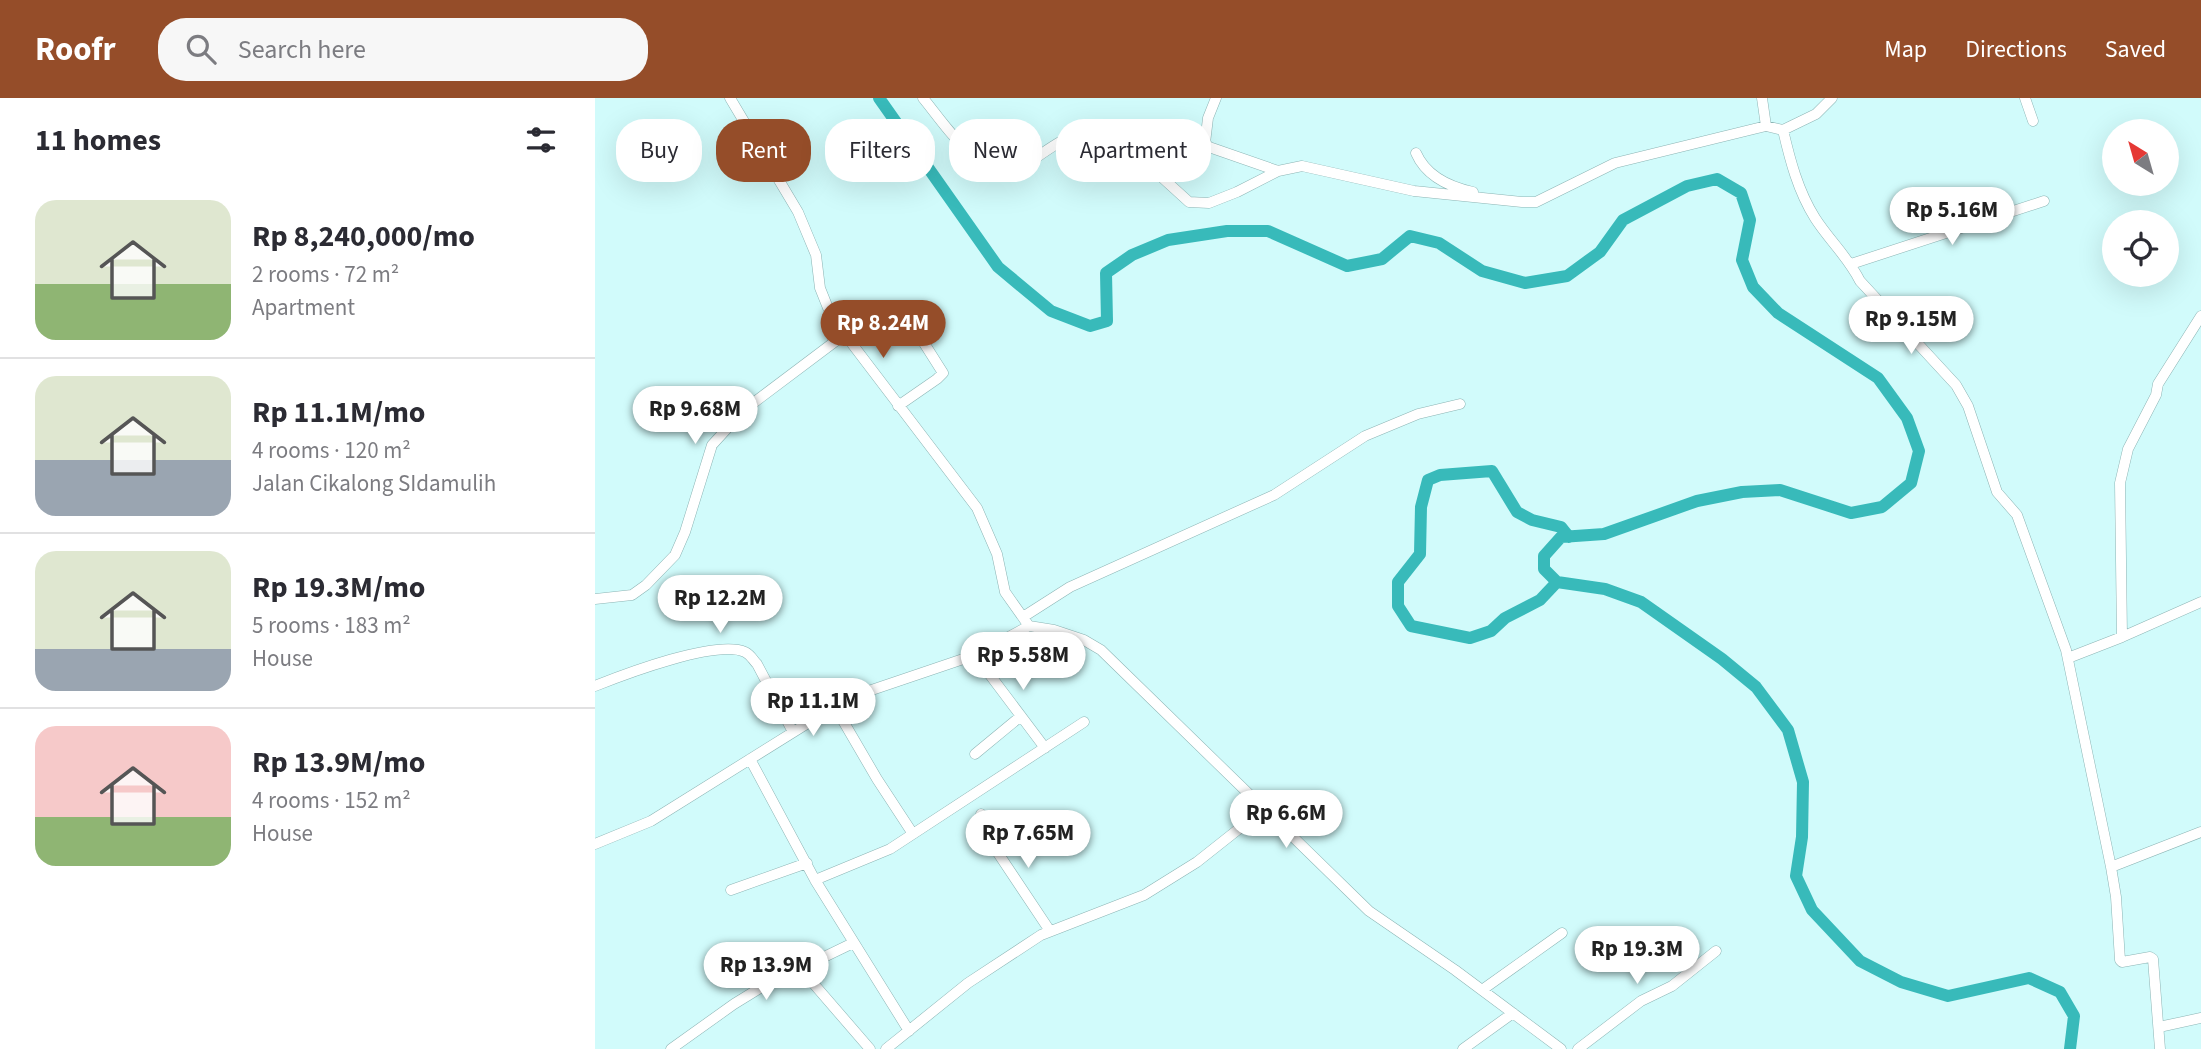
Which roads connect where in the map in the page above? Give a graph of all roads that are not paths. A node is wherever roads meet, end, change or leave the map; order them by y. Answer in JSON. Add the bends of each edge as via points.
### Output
{"nodes":[{"id":1,"x":730,"y":98,"type":"edge"},
{"id":2,"x":923,"y":98,"type":"edge"},
{"id":3,"x":1216,"y":98,"type":"edge"},
{"id":4,"x":1762,"y":98,"type":"edge"},
{"id":5,"x":1832,"y":98,"type":"edge"},
{"id":6,"x":2025,"y":98,"type":"edge"},
{"id":7,"x":2032,"y":121,"type":"dead end"},
{"id":8,"x":1766,"y":126,"type":"junction"},
{"id":9,"x":1783,"y":130,"type":"junction"},
{"id":10,"x":1416,"y":153,"type":"dead end"},
{"id":11,"x":1278,"y":171,"type":"junction"},
{"id":12,"x":1501,"y":199,"type":"junction"},
{"id":13,"x":2044,"y":201,"type":"dead end"},
{"id":14,"x":1851,"y":264,"type":"junction"},
{"id":15,"x":2201,"y":316,"type":"edge"},
{"id":16,"x":845,"y":334,"type":"junction"},
{"id":17,"x":1461,"y":404,"type":"dead end"},
{"id":18,"x":898,"y":406,"type":"junction"},
{"id":19,"x":595,"y":599,"type":"edge"},
{"id":20,"x":2201,"y":602,"type":"edge"},
{"id":21,"x":1026,"y":621,"type":"junction"},
{"id":22,"x":2122,"y":637,"type":"junction"},
{"id":23,"x":975,"y":655,"type":"junction"},
{"id":24,"x":2068,"y":657,"type":"junction"},
{"id":25,"x":595,"y":686,"type":"edge"},
{"id":26,"x":835,"y":707,"type":"junction"},
{"id":27,"x":1021,"y":716,"type":"junction"},
{"id":28,"x":1084,"y":722,"type":"dead end"},
{"id":29,"x":793,"y":732,"type":"junction"},
{"id":30,"x":1045,"y":748,"type":"junction"},
{"id":31,"x":975,"y":754,"type":"dead end"},
{"id":32,"x":750,"y":759,"type":"junction"},
{"id":33,"x":1263,"y":807,"type":"junction"},
{"id":34,"x":981,"y":814,"type":"dead end"},
{"id":35,"x":2201,"y":832,"type":"edge"},
{"id":36,"x":913,"y":834,"type":"junction"},
{"id":37,"x":595,"y":844,"type":"edge"},
{"id":38,"x":807,"y":863,"type":"junction"},
{"id":39,"x":2111,"y":867,"type":"junction"},
{"id":40,"x":815,"y":880,"type":"junction"},
{"id":41,"x":731,"y":890,"type":"dead end"},
{"id":42,"x":1050,"y":931,"type":"junction"},
{"id":43,"x":1562,"y":933,"type":"dead end"},
{"id":44,"x":853,"y":943,"type":"junction"},
{"id":45,"x":1716,"y":951,"type":"dead end"},
{"id":46,"x":800,"y":968,"type":"junction"},
{"id":47,"x":1482,"y":990,"type":"junction"},
{"id":48,"x":1513,"y":1013,"type":"junction"},
{"id":49,"x":2201,"y":1018,"type":"edge"},
{"id":50,"x":2159,"y":1027,"type":"junction"},
{"id":51,"x":909,"y":1031,"type":"junction"},
{"id":52,"x":671,"y":1049,"type":"edge"},
{"id":53,"x":870,"y":1049,"type":"edge"},
{"id":54,"x":886,"y":1049,"type":"edge"},
{"id":55,"x":1463,"y":1049,"type":"edge"},
{"id":56,"x":1561,"y":1049,"type":"edge"},
{"id":57,"x":1578,"y":1049,"type":"edge"},
{"id":58,"x":2160,"y":1049,"type":"edge"}],
"edges":[{"from":1,"to":16,"type":"street","via":[[798,212],[816,255],[823,299]]},
{"from":2,"to":11,"type":"street","via":[[963,146],[999,169],[1024,166],[1077,132],[1099,128],[1111,131],[1189,202],[1209,203]]},
{"from":3,"to":11,"type":"street","via":[[1205,144]]},
{"from":4,"to":8,"type":"street"},
{"from":5,"to":9,"type":"street","via":[[1816,114]]},
{"from":6,"to":7,"type":"street"},
{"from":8,"to":9,"type":"street"},
{"from":8,"to":12,"type":"street","via":[[1615,163],[1536,202]]},
{"from":9,"to":14,"type":"street","via":[[1798,185],[1815,218]]},
{"from":10,"to":12,"type":"street","via":[[1427,173],[1467,191]]},
{"from":11,"to":12,"type":"street","via":[[1302,166],[1414,191]]},
{"from":13,"to":14,"type":"street"},
{"from":14,"to":24,"type":"street","via":[[1860,281],[1962,393],[1997,492],[2017,515]]},
{"from":15,"to":22,"type":"street","via":[[2158,384],[2128,449],[2120,484]]},
{"from":16,"to":18,"type":"street"},
{"from":16,"to":18,"type":"street","via":[[897,312],[905,313],[943,373]]},
{"from":16,"to":19,"type":"street","via":[[744,410],[712,445],[675,555],[632,595]]},
{"from":17,"to":21,"type":"street","via":[[1418,414],[1365,436],[1274,495],[1070,587]]},
{"from":18,"to":21,"type":"street","via":[[977,508],[997,554],[1005,592]]},
{"from":20,"to":22,"type":"street"},
{"from":21,"to":23,"type":"street"},
{"from":21,"to":33,"type":"street","via":[[1101,650]]},
{"from":22,"to":24,"type":"street"},
{"from":23,"to":26,"type":"street","via":[[848,698]]},
{"from":23,"to":27,"type":"street"},
{"from":24,"to":39,"type":"street"},
{"from":25,"to":29,"type":"street","via":[[701,652],[743,651],[757,664]]},
{"from":26,"to":29,"type":"street"},
{"from":26,"to":36,"type":"street"},
{"from":27,"to":30,"type":"street"},
{"from":27,"to":31,"type":"street"},
{"from":28,"to":30,"type":"street"},
{"from":29,"to":32,"type":"street"},
{"from":30,"to":36,"type":"street"},
{"from":32,"to":37,"type":"street","via":[[651,821]]},
{"from":32,"to":38,"type":"street"},
{"from":33,"to":42,"type":"street","via":[[1196,862],[1144,895]]},
{"from":33,"to":47,"type":"street","via":[[1369,911]]},
{"from":34,"to":42,"type":"street","via":[[984,832]]},
{"from":35,"to":39,"type":"street"},
{"from":36,"to":40,"type":"street","via":[[879,855]]},
{"from":38,"to":40,"type":"street"},
{"from":38,"to":41,"type":"street"},
{"from":39,"to":50,"type":"street","via":[[2120,960],[2153,959]]},
{"from":40,"to":44,"type":"street"},
{"from":42,"to":51,"type":"street","via":[[968,984]]},
{"from":43,"to":47,"type":"street"},
{"from":44,"to":46,"type":"street"},
{"from":44,"to":51,"type":"street"},
{"from":45,"to":57,"type":"street"},
{"from":46,"to":52,"type":"street","via":[[734,1003]]},
{"from":46,"to":53,"type":"street"},
{"from":47,"to":48,"type":"street"},
{"from":48,"to":55,"type":"street"},
{"from":48,"to":56,"type":"street"},
{"from":49,"to":50,"type":"street"},
{"from":50,"to":58,"type":"street"},
{"from":51,"to":54,"type":"street"}]}
